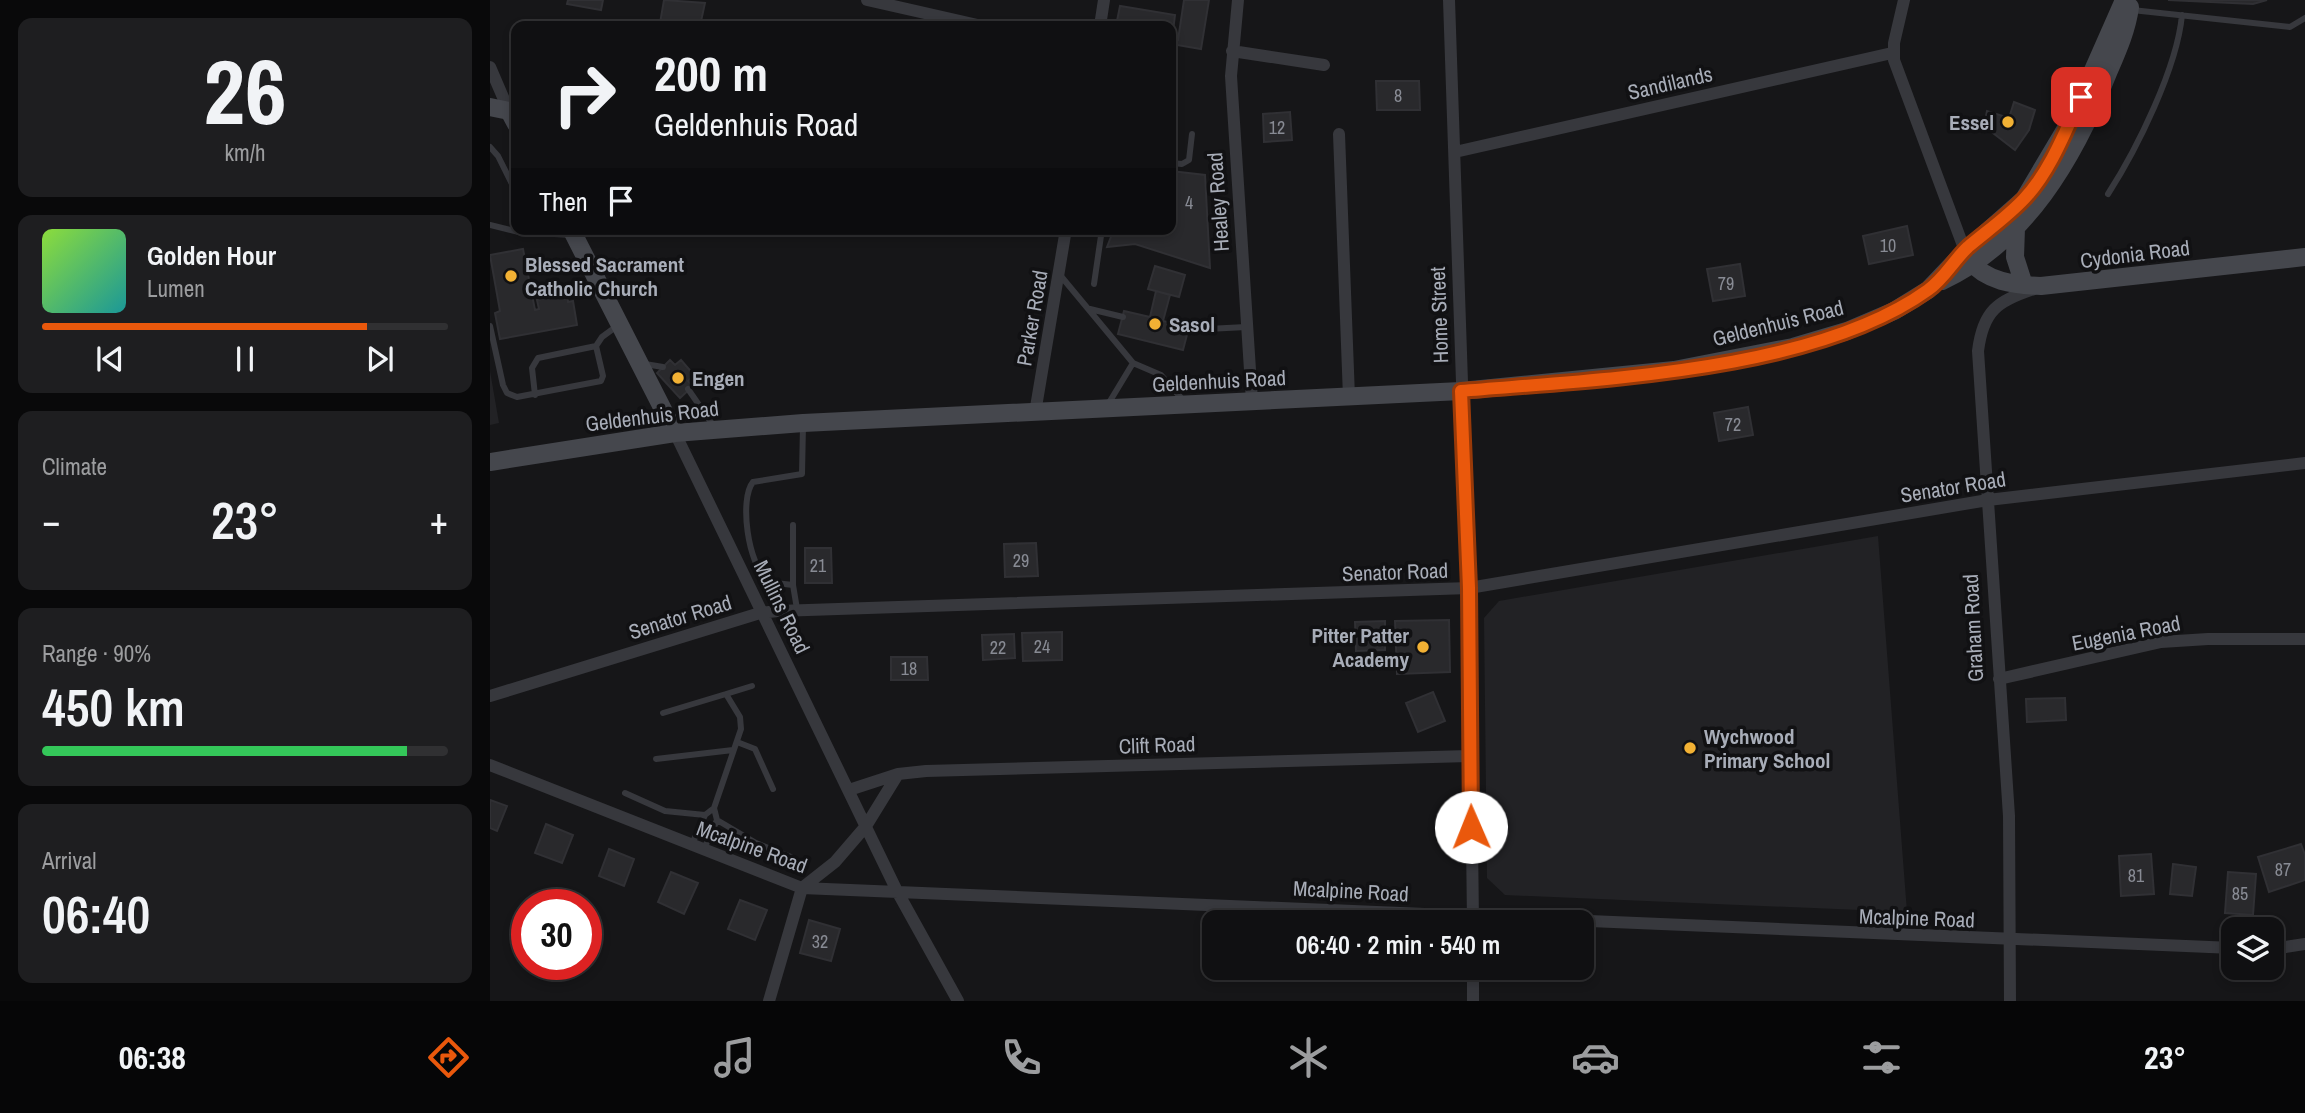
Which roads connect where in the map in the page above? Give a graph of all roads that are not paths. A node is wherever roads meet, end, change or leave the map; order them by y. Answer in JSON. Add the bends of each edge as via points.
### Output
{"nodes":[{"id":1,"x":867,"y":0,"type":"edge"},
{"id":2,"x":1104,"y":0,"type":"edge"},
{"id":3,"x":1238,"y":0,"type":"edge"},
{"id":4,"x":1449,"y":0,"type":"edge"},
{"id":5,"x":1905,"y":0,"type":"edge"},
{"id":6,"x":2126,"y":4,"type":"edge"},
{"id":7,"x":2182,"y":15,"type":"junction"},
{"id":8,"x":2305,"y":18,"type":"edge"},
{"id":9,"x":960,"y":21,"type":"edge"},
{"id":10,"x":1101,"y":21,"type":"edge"},
{"id":11,"x":1232,"y":51,"type":"junction"},
{"id":12,"x":1892,"y":53,"type":"junction"},
{"id":13,"x":1324,"y":65,"type":"dead end"},
{"id":14,"x":490,"y":67,"type":"edge"},
{"id":15,"x":490,"y":107,"type":"edge"},
{"id":16,"x":511,"y":110,"type":"edge"},
{"id":17,"x":511,"y":115,"type":"edge"},
{"id":18,"x":1192,"y":134,"type":"dead end"},
{"id":19,"x":1339,"y":134,"type":"dead end"},
{"id":20,"x":490,"y":147,"type":"edge"},
{"id":21,"x":1455,"y":152,"type":"junction"},
{"id":22,"x":1176,"y":163,"type":"edge"},
{"id":23,"x":2055,"y":164,"type":"junction"},
{"id":24,"x":511,"y":182,"type":"edge"},
{"id":25,"x":2108,"y":194,"type":"dead end"},
{"id":26,"x":490,"y":226,"type":"edge"},
{"id":27,"x":2016,"y":228,"type":"junction"},
{"id":28,"x":511,"y":229,"type":"edge"},
{"id":29,"x":574,"y":235,"type":"edge"},
{"id":30,"x":1065,"y":235,"type":"edge"},
{"id":31,"x":1101,"y":235,"type":"edge"},
{"id":32,"x":2305,"y":257,"type":"edge"},
{"id":33,"x":1969,"y":258,"type":"junction"},
{"id":34,"x":1059,"y":273,"type":"junction"},
{"id":35,"x":1094,"y":284,"type":"dead end"},
{"id":36,"x":2033,"y":286,"type":"junction"},
{"id":37,"x":1088,"y":308,"type":"junction"},
{"id":38,"x":1122,"y":317,"type":"dead end"},
{"id":39,"x":619,"y":325,"type":"junction"},
{"id":40,"x":490,"y":326,"type":"edge"},
{"id":41,"x":1246,"y":327,"type":"junction"},
{"id":42,"x":1188,"y":330,"type":"dead end"},
{"id":43,"x":596,"y":346,"type":"junction"},
{"id":44,"x":1133,"y":363,"type":"junction"},
{"id":45,"x":639,"y":364,"type":"junction"},
{"id":46,"x":663,"y":367,"type":"dead end"},
{"id":47,"x":688,"y":389,"type":"dead end"},
{"id":48,"x":1461,"y":391,"type":"junction"},
{"id":49,"x":535,"y":395,"type":"junction"},
{"id":50,"x":1349,"y":397,"type":"junction"},
{"id":51,"x":1252,"y":401,"type":"junction"},
{"id":52,"x":1186,"y":405,"type":"junction"},
{"id":53,"x":1105,"y":410,"type":"junction"},
{"id":54,"x":1035,"y":413,"type":"junction"},
{"id":55,"x":803,"y":424,"type":"junction"},
{"id":56,"x":716,"y":430,"type":"junction"},
{"id":57,"x":675,"y":433,"type":"junction"},
{"id":58,"x":490,"y":462,"type":"edge"},
{"id":59,"x":2305,"y":463,"type":"edge"},
{"id":60,"x":1988,"y":500,"type":"junction"},
{"id":61,"x":793,"y":525,"type":"dead end"},
{"id":62,"x":793,"y":584,"type":"junction"},
{"id":63,"x":1469,"y":588,"type":"junction"},
{"id":64,"x":797,"y":609,"type":"junction"},
{"id":65,"x":760,"y":613,"type":"junction"},
{"id":66,"x":2305,"y":639,"type":"edge"},
{"id":67,"x":1999,"y":679,"type":"junction"},
{"id":68,"x":752,"y":686,"type":"dead end"},
{"id":69,"x":726,"y":694,"type":"junction"},
{"id":70,"x":490,"y":696,"type":"edge"},
{"id":71,"x":663,"y":713,"type":"dead end"},
{"id":72,"x":737,"y":742,"type":"junction"},
{"id":73,"x":733,"y":750,"type":"junction"},
{"id":74,"x":1469,"y":756,"type":"junction"},
{"id":75,"x":656,"y":759,"type":"dead end"},
{"id":76,"x":490,"y":765,"type":"edge"},
{"id":77,"x":898,"y":774,"type":"junction"},
{"id":78,"x":773,"y":789,"type":"dead end"},
{"id":79,"x":849,"y":790,"type":"junction"},
{"id":80,"x":625,"y":793,"type":"dead end"},
{"id":81,"x":714,"y":808,"type":"junction"},
{"id":82,"x":705,"y":815,"type":"junction"},
{"id":83,"x":717,"y":820,"type":"junction"},
{"id":84,"x":866,"y":826,"type":"junction"},
{"id":85,"x":697,"y":848,"type":"junction"},
{"id":86,"x":791,"y":857,"type":"dead end"},
{"id":87,"x":802,"y":888,"type":"junction"},
{"id":88,"x":897,"y":891,"type":"junction"},
{"id":89,"x":1274,"y":910,"type":"edge"},
{"id":90,"x":1472,"y":910,"type":"edge"},
{"id":91,"x":1594,"y":925,"type":"edge"},
{"id":92,"x":2011,"y":941,"type":"junction"},
{"id":93,"x":2305,"y":944,"type":"edge"},
{"id":94,"x":2284,"y":947,"type":"edge"},
{"id":95,"x":2221,"y":948,"type":"edge"},
{"id":96,"x":1473,"y":980,"type":"edge"},
{"id":97,"x":769,"y":1001,"type":"edge"},
{"id":98,"x":958,"y":1001,"type":"edge"},
{"id":99,"x":1473,"y":1001,"type":"edge"},
{"id":100,"x":2010,"y":1001,"type":"edge"}],
"edges":[{"from":1,"to":9,"type":"street"},
{"from":2,"to":10,"type":"street"},
{"from":3,"to":11,"type":"street","name":"Healey Road"},
{"from":4,"to":21,"type":"street","name":"Home Street"},
{"from":5,"to":12,"type":"street"},
{"from":6,"to":7,"type":"lane"},
{"from":6,"to":23,"type":"main road","name":"Geldenhuis Road","via":[[2123,36],[2101,92]]},
{"from":7,"to":8,"type":"lane","via":[[2290,27]]},
{"from":7,"to":25,"type":"lane","via":[[2162,84],[2126,166]]},
{"from":11,"to":13,"type":"street"},
{"from":11,"to":41,"type":"street","name":"Healey Road","via":[[1234,163]]},
{"from":12,"to":21,"type":"street","name":"Sandilands"},
{"from":12,"to":33,"type":"street"},
{"from":14,"to":16,"type":"street"},
{"from":15,"to":17,"type":"main road"},
{"from":18,"to":22,"type":"lane","via":[[1189,160]]},
{"from":19,"to":50,"type":"street"},
{"from":20,"to":24,"type":"lane"},
{"from":21,"to":48,"type":"street","name":"Home Street"},
{"from":23,"to":27,"type":"main road","name":"Geldenhuis Road","via":[[2041,199]]},
{"from":23,"to":33,"type":"main road","name":"Geldenhuis Road"},
{"from":26,"to":28,"type":"lane"},
{"from":27,"to":33,"type":"main road","name":"Geldenhuis Road"},
{"from":27,"to":36,"type":"main road","via":[[2015,257]]},
{"from":29,"to":39,"type":"main road","name":"Mullins Road"},
{"from":30,"to":34,"type":"street","name":"Parker Road"},
{"from":31,"to":35,"type":"lane"},
{"from":32,"to":36,"type":"main road","name":"Cydonia Road"},
{"from":33,"to":36,"type":"main road","name":"Cydonia Road","via":[[1998,281]]},
{"from":33,"to":48,"type":"main road","name":"Geldenhuis Road","via":[[1882,316],[1793,347],[1674,370]]},
{"from":34,"to":37,"type":"lane"},
{"from":34,"to":54,"type":"street","name":"Parker Road"},
{"from":36,"to":60,"type":"street","name":"Graham Road","via":[[1996,306],[1981,330],[1978,365]]},
{"from":37,"to":38,"type":"lane"},
{"from":37,"to":44,"type":"lane"},
{"from":39,"to":43,"type":"lane"},
{"from":39,"to":45,"type":"main road","name":"Mullins Road"},
{"from":40,"to":49,"type":"lane","via":[[506,393]]},
{"from":41,"to":42,"type":"lane"},
{"from":41,"to":51,"type":"street","name":"Healey Road"},
{"from":43,"to":49,"type":"lane","via":[[538,359],[532,368]]},
{"from":43,"to":49,"type":"lane","via":[[601,381]]},
{"from":44,"to":52,"type":"lane","via":[[1161,375]]},
{"from":44,"to":53,"type":"lane"},
{"from":45,"to":46,"type":"lane"},
{"from":45,"to":57,"type":"main road","name":"Mullins Road"},
{"from":47,"to":56,"type":"lane"},
{"from":48,"to":50,"type":"main road","name":"Geldenhuis Road"},
{"from":48,"to":63,"type":"street","name":"Home Street"},
{"from":50,"to":51,"type":"main road","name":"Geldenhuis Road"},
{"from":51,"to":52,"type":"main road","name":"Geldenhuis Road"},
{"from":52,"to":53,"type":"main road","name":"Geldenhuis Road"},
{"from":53,"to":54,"type":"main road","name":"Geldenhuis Road"},
{"from":54,"to":55,"type":"main road","name":"Geldenhuis Road"},
{"from":55,"to":56,"type":"main road","name":"Geldenhuis Road"},
{"from":55,"to":62,"type":"lane","via":[[802,474],[753,482],[745,498],[750,542],[761,574]]},
{"from":56,"to":57,"type":"main road","name":"Geldenhuis Road"},
{"from":57,"to":58,"type":"main road","name":"Geldenhuis Road"},
{"from":57,"to":65,"type":"street","name":"Mullins Road"},
{"from":59,"to":60,"type":"street","name":"Senator Road"},
{"from":60,"to":63,"type":"street","name":"Senator Road"},
{"from":60,"to":67,"type":"street","name":"Graham Road"},
{"from":61,"to":62,"type":"lane"},
{"from":62,"to":64,"type":"lane"},
{"from":63,"to":64,"type":"street","name":"Senator Road"},
{"from":63,"to":74,"type":"street","name":"Home Street"},
{"from":64,"to":65,"type":"street","name":"Senator Road"},
{"from":65,"to":70,"type":"street","name":"Senator Road"},
{"from":65,"to":79,"type":"street","name":"Mullins Road"},
{"from":66,"to":67,"type":"street","name":"Eugenia Road","via":[[2161,642]]},
{"from":67,"to":92,"type":"street","name":"Graham Road","via":[[2009,816]]},
{"from":68,"to":69,"type":"lane"},
{"from":69,"to":71,"type":"lane"},
{"from":69,"to":72,"type":"lane","via":[[742,723]]},
{"from":72,"to":73,"type":"lane"},
{"from":72,"to":78,"type":"lane","via":[[755,748]]},
{"from":73,"to":75,"type":"lane"},
{"from":73,"to":81,"type":"lane"},
{"from":74,"to":77,"type":"street","name":"Clift Road"},
{"from":74,"to":90,"type":"street","name":"Home Street"},
{"from":76,"to":85,"type":"street","name":"Mcalpine Road"},
{"from":77,"to":79,"type":"street","name":"Clift Road"},
{"from":77,"to":84,"type":"street"},
{"from":79,"to":84,"type":"street","name":"Mullins Road"},
{"from":80,"to":82,"type":"lane","via":[[666,811]]},
{"from":81,"to":82,"type":"lane"},
{"from":81,"to":83,"type":"lane"},
{"from":82,"to":85,"type":"lane"},
{"from":83,"to":85,"type":"lane"},
{"from":83,"to":86,"type":"lane"},
{"from":84,"to":87,"type":"street","via":[[835,862]]},
{"from":84,"to":88,"type":"street","name":"Mullins Road"},
{"from":85,"to":87,"type":"street","name":"Mcalpine Road"},
{"from":87,"to":88,"type":"street","name":"Mcalpine Road"},
{"from":87,"to":97,"type":"street"},
{"from":88,"to":89,"type":"street","name":"Mcalpine Road"},
{"from":88,"to":98,"type":"street","name":"Mullins Road"},
{"from":91,"to":92,"type":"street","name":"Mcalpine Road"},
{"from":92,"to":95,"type":"street","name":"Mcalpine Road"},
{"from":92,"to":100,"type":"street","name":"Graham Road"},
{"from":93,"to":94,"type":"street"},
{"from":96,"to":99,"type":"street"}]}
